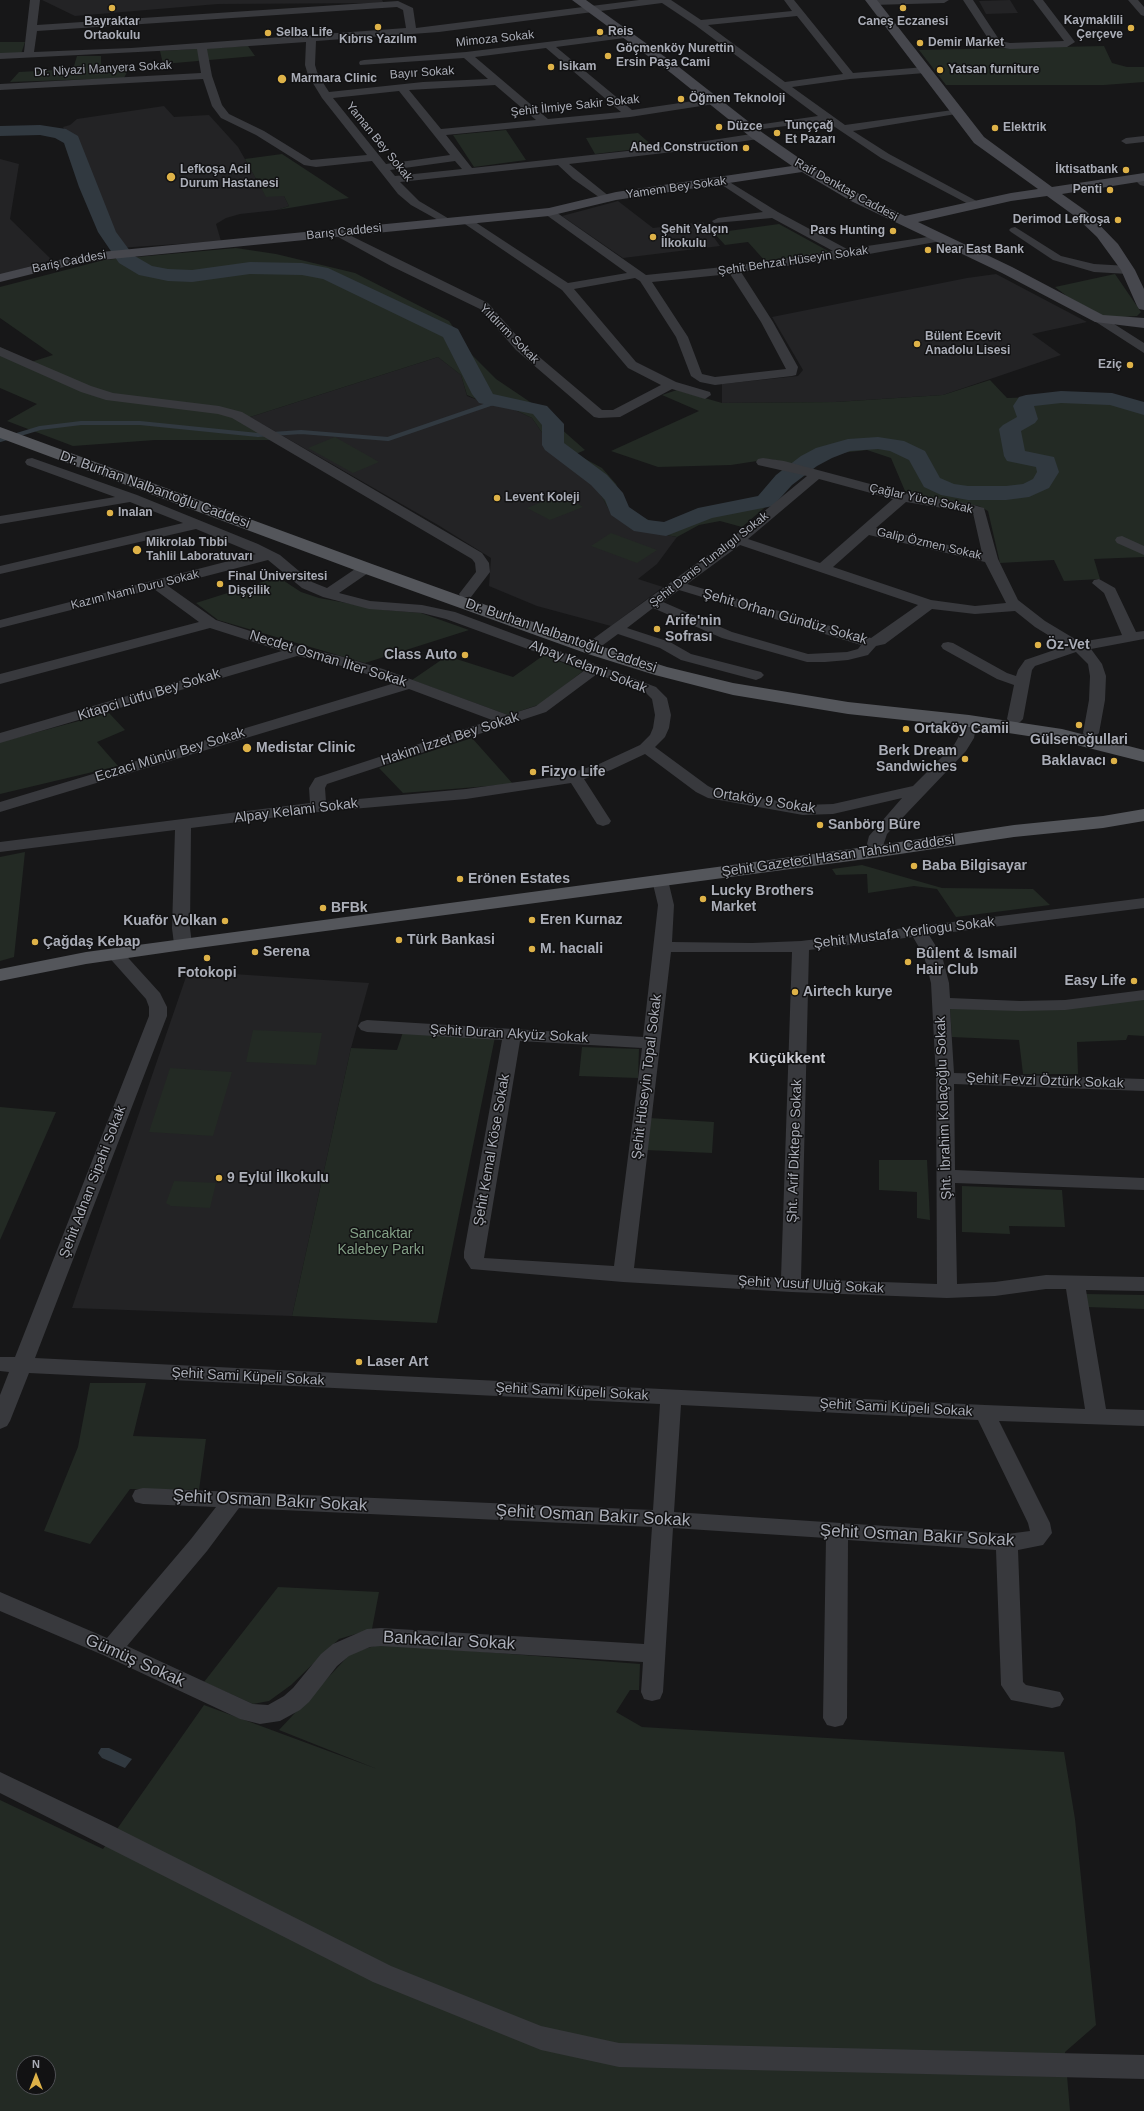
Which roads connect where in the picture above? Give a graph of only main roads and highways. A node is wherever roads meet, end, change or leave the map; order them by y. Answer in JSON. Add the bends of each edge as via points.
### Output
{"nodes":[{"id":1,"x":2,"y":427,"type":"edge"},
{"id":2,"x":29,"y":439,"type":"junction"},
{"id":3,"x":1144,"y":748,"type":"edge"},
{"id":4,"x":1144,"y":756,"type":"edge"},
{"id":5,"x":1144,"y":806,"type":"edge"},
{"id":6,"x":1144,"y":815,"type":"edge"},
{"id":7,"x":1083,"y":823,"type":"junction"},
{"id":8,"x":0,"y":975,"type":"edge"}],
"edges":[{"from":1,"to":2,"type":"main road","name":"Dr. Burhan Nalbantoğlu Caddesi"},
{"from":2,"to":3,"type":"main road","name":"Dr. Burhan Nalbantoğlu Caddesi","via":[[598,642],[668,664],[738,681],[846,700],[1015,719],[1091,733]]},
{"from":2,"to":4,"type":"main road","name":"Dr. Burhan Nalbantoğlu Caddesi","via":[[366,568],[594,650],[661,671],[726,687],[848,708],[969,721],[1062,735]]},
{"from":5,"to":7,"type":"main road","name":"Şehit Gazeteci Hasan Tahsin Caddesi","via":[[1097,817]]},
{"from":6,"to":7,"type":"main road","name":"Şehit Gazeteci Hasan Tahsin Caddesi"},
{"from":7,"to":8,"type":"main road","name":"Şehit Gazeteci Hasan Tahsin Caddesi","via":[[183,944]]}]}
